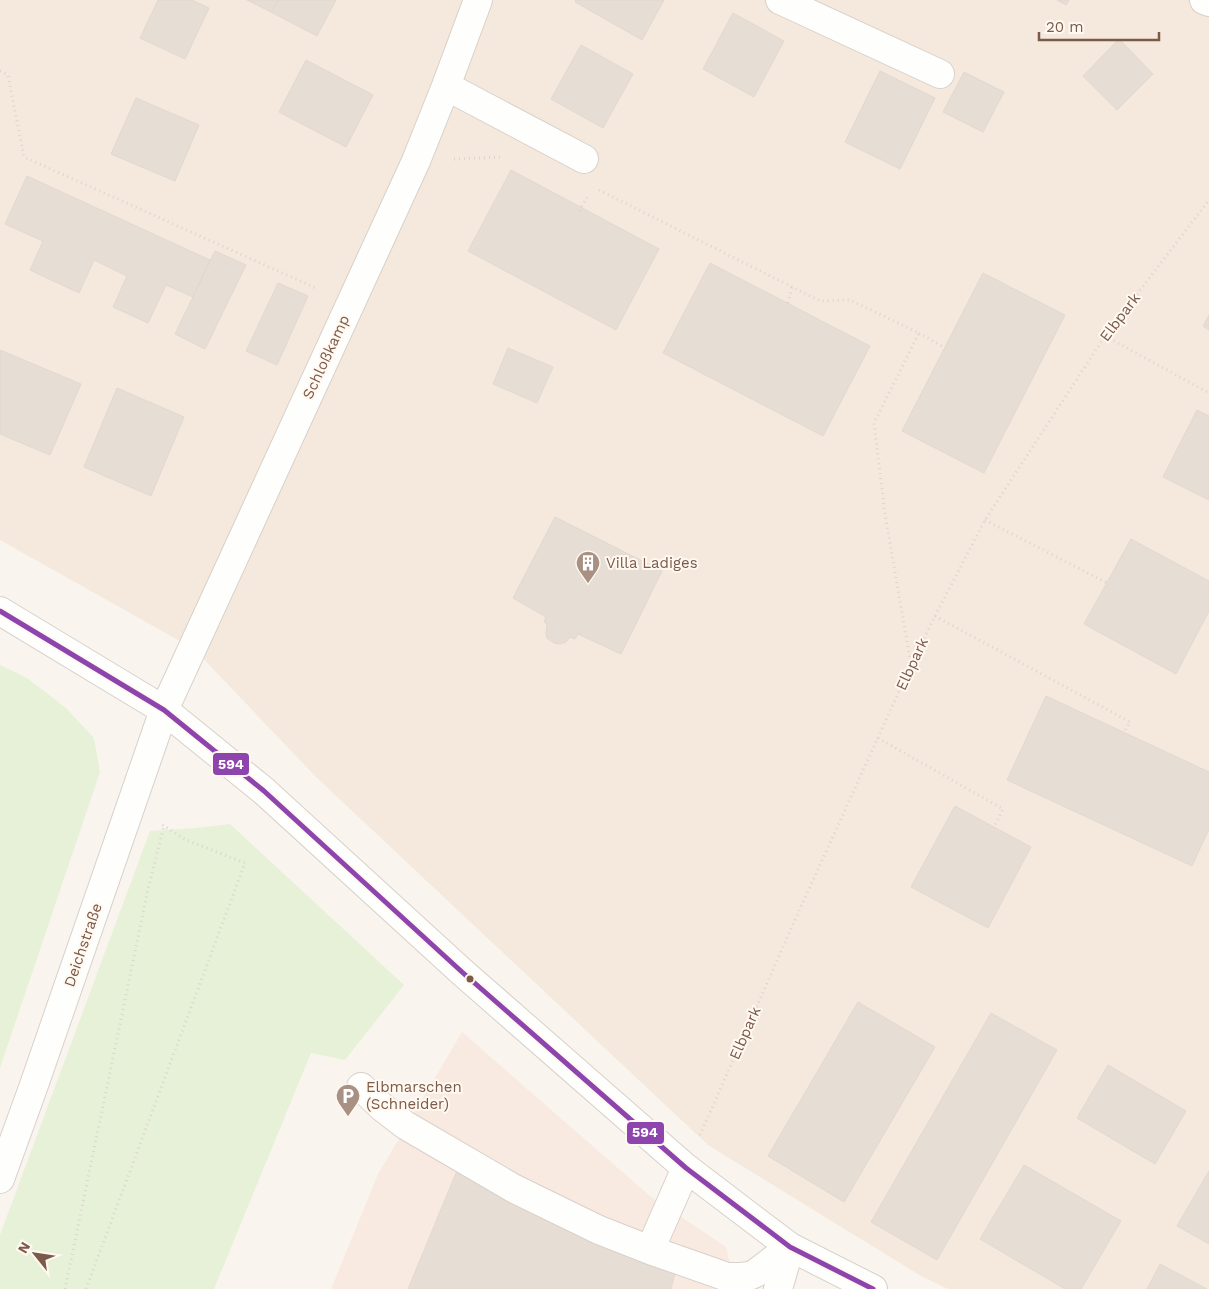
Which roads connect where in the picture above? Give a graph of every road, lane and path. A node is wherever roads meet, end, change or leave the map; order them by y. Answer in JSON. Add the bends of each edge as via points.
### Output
{"nodes":[{"id":1,"x":478,"y":0,"type":"edge"},
{"id":2,"x":780,"y":0,"type":"edge"},
{"id":3,"x":1204,"y":0,"type":"edge"},
{"id":4,"x":1209,"y":2,"type":"edge"},
{"id":5,"x":0,"y":71,"type":"edge"},
{"id":6,"x":940,"y":74,"type":"dead end"},
{"id":7,"x":446,"y":86,"type":"junction"},
{"id":8,"x":508,"y":156,"type":"dead end"},
{"id":9,"x":584,"y":159,"type":"dead end"},
{"id":10,"x":416,"y":161,"type":"junction"},
{"id":11,"x":1209,"y":200,"type":"edge"},
{"id":12,"x":579,"y":211,"type":"dead end"},
{"id":13,"x":792,"y":287,"type":"junction"},
{"id":14,"x":788,"y":303,"type":"dead end"},
{"id":15,"x":351,"y":304,"type":"junction"},
{"id":16,"x":918,"y":333,"type":"junction"},
{"id":17,"x":1105,"y":336,"type":"junction"},
{"id":18,"x":945,"y":348,"type":"dead end"},
{"id":19,"x":1209,"y":393,"type":"edge"},
{"id":20,"x":985,"y":520,"type":"junction"},
{"id":21,"x":1107,"y":583,"type":"dead end"},
{"id":22,"x":0,"y":611,"type":"edge"},
{"id":23,"x":934,"y":616,"type":"junction"},
{"id":24,"x":911,"y":665,"type":"junction"},
{"id":25,"x":164,"y":710,"type":"junction"},
{"id":26,"x":1124,"y":732,"type":"dead end"},
{"id":27,"x":878,"y":738,"type":"junction"},
{"id":28,"x":164,"y":826,"type":"dead end"},
{"id":29,"x":994,"y":827,"type":"dead end"},
{"id":30,"x":186,"y":840,"type":"dead end"},
{"id":31,"x":361,"y":1088,"type":"dead end"},
{"id":32,"x":686,"y":1168,"type":"junction"},
{"id":33,"x":0,"y":1179,"type":"edge"},
{"id":34,"x":790,"y":1247,"type":"junction"},
{"id":35,"x":650,"y":1250,"type":"junction"},
{"id":36,"x":65,"y":1289,"type":"edge"},
{"id":37,"x":86,"y":1289,"type":"edge"},
{"id":38,"x":778,"y":1289,"type":"edge"},
{"id":39,"x":873,"y":1289,"type":"edge"}],
"edges":[{"from":1,"to":7,"type":"street","name":"Schloßkamp"},
{"from":2,"to":6,"type":"street"},
{"from":3,"to":4,"type":"street"},
{"from":5,"to":15,"type":"path","via":[[8,75],[24,157]]},
{"from":7,"to":9,"type":"street"},
{"from":7,"to":10,"type":"street","name":"Schloßkamp"},
{"from":8,"to":10,"type":"path"},
{"from":10,"to":15,"type":"street","name":"Schloßkamp"},
{"from":11,"to":17,"type":"path","name":"Elbpark"},
{"from":12,"to":13,"type":"path","via":[[593,187]]},
{"from":13,"to":14,"type":"path"},
{"from":13,"to":16,"type":"path","via":[[820,301],[850,300]]},
{"from":15,"to":25,"type":"street","name":"Schloßkamp"},
{"from":16,"to":18,"type":"path"},
{"from":16,"to":24,"type":"path","via":[[874,423],[885,514]]},
{"from":17,"to":19,"type":"path"},
{"from":17,"to":20,"type":"path","name":"Elbpark"},
{"from":20,"to":21,"type":"path"},
{"from":20,"to":23,"type":"path","name":"Elbpark"},
{"from":22,"to":25,"type":"street"},
{"from":23,"to":24,"type":"path","name":"Elbpark"},
{"from":23,"to":26,"type":"path","via":[[1130,722]]},
{"from":24,"to":27,"type":"path","name":"Elbpark"},
{"from":25,"to":32,"type":"street","via":[[264,791],[462,972]]},
{"from":25,"to":33,"type":"street","name":"Deichstraße"},
{"from":27,"to":29,"type":"path","via":[[1003,809]]},
{"from":27,"to":32,"type":"path","name":"Elbpark"},
{"from":28,"to":36,"type":"path"},
{"from":30,"to":37,"type":"path","via":[[245,864]]},
{"from":31,"to":35,"type":"street","via":[[405,1125],[513,1188],[599,1230]]},
{"from":32,"to":34,"type":"street"},
{"from":32,"to":35,"type":"street"},
{"from":34,"to":35,"type":"street","via":[[756,1273],[741,1277],[727,1277]]},
{"from":34,"to":38,"type":"street"},
{"from":34,"to":39,"type":"street"}]}
